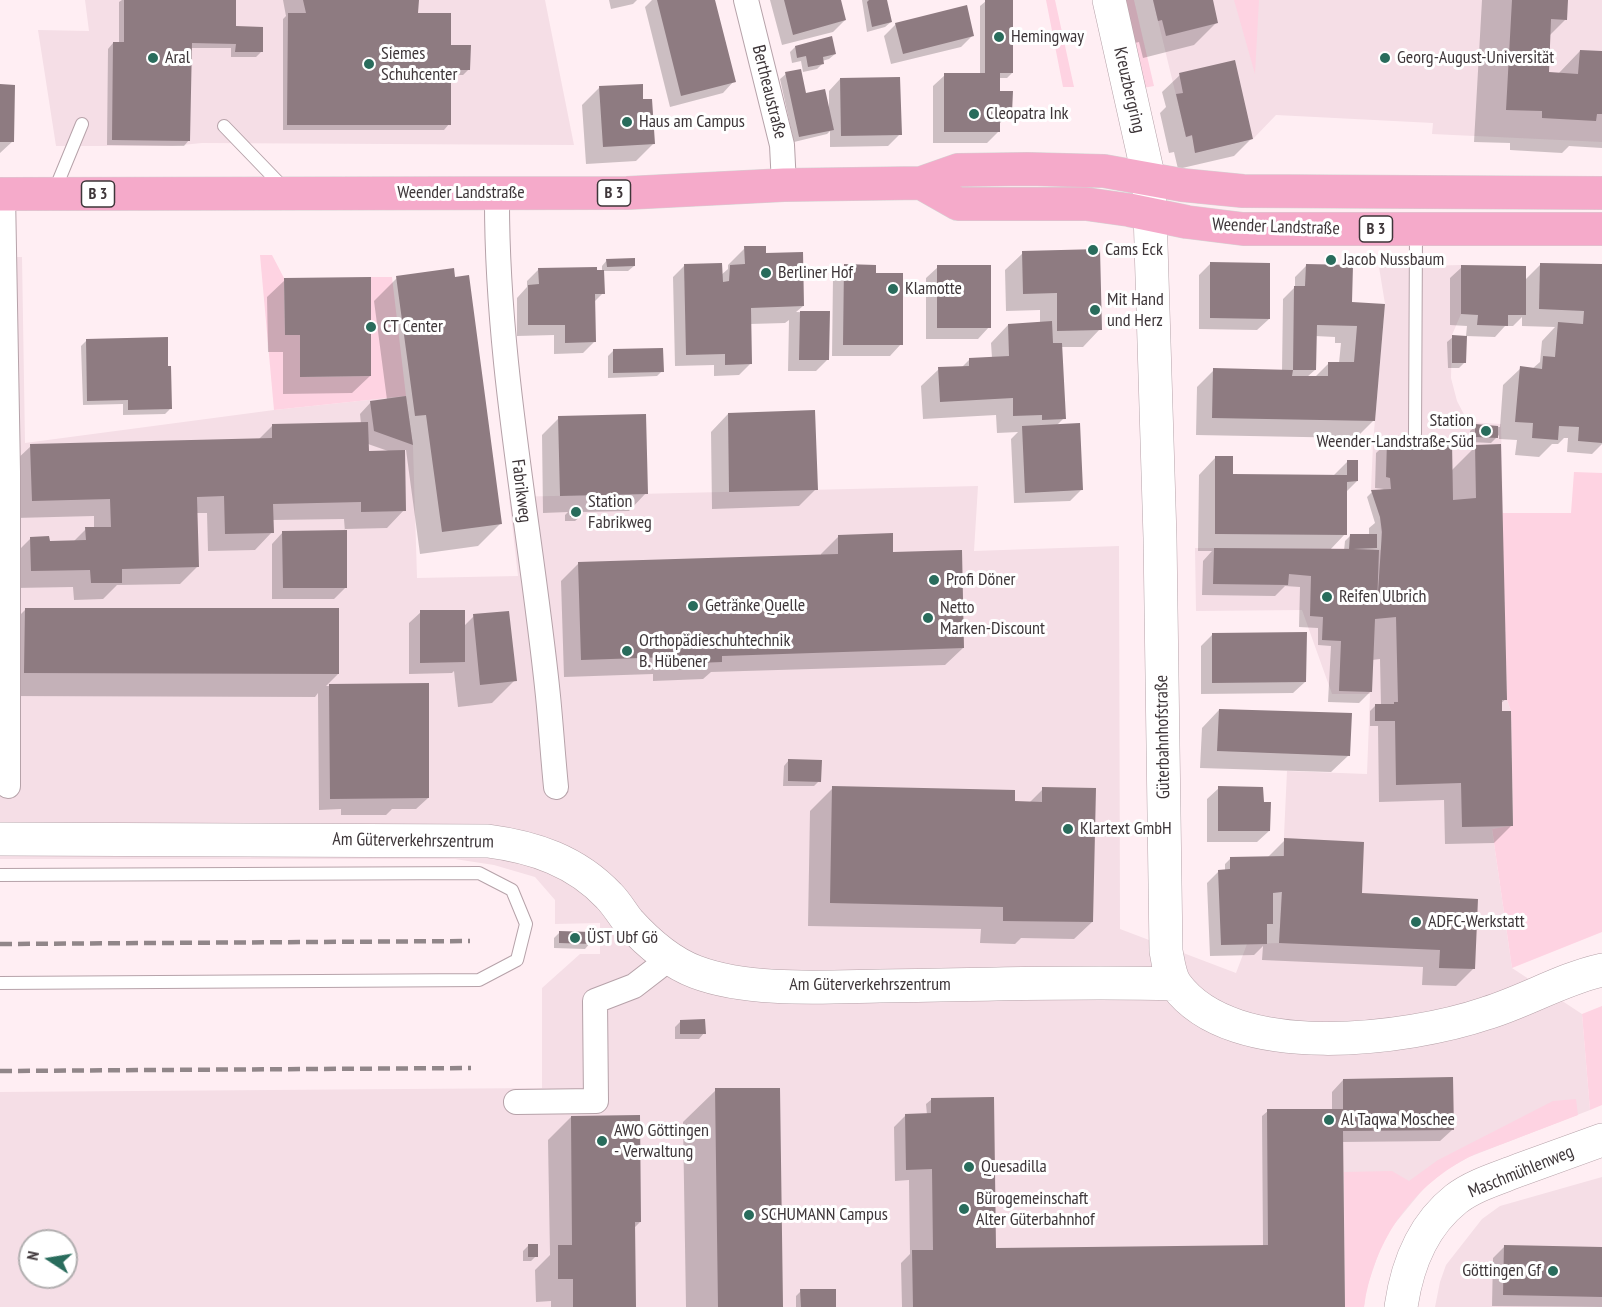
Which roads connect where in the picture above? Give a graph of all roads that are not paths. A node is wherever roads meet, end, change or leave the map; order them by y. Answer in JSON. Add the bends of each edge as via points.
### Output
{"nodes":[{"id":1,"x":747,"y":0,"type":"edge"},
{"id":2,"x":1092,"y":0,"type":"edge"},
{"id":3,"x":1109,"y":0,"type":"edge"},
{"id":4,"x":82,"y":124,"type":"dead end"},
{"id":5,"x":224,"y":126,"type":"dead end"},
{"id":6,"x":1142,"y":178,"type":"junction"},
{"id":7,"x":278,"y":182,"type":"dead end"},
{"id":8,"x":921,"y":183,"type":"junction"},
{"id":9,"x":784,"y":185,"type":"junction"},
{"id":10,"x":1602,"y":193,"type":"edge"},
{"id":11,"x":2,"y":194,"type":"edge"},
{"id":12,"x":53,"y":194,"type":"junction"},
{"id":13,"x":497,"y":194,"type":"junction"},
{"id":14,"x":1150,"y":216,"type":"junction"},
{"id":15,"x":1416,"y":229,"type":"junction"},
{"id":16,"x":1602,"y":230,"type":"edge"},
{"id":17,"x":1415,"y":434,"type":"dead end"},
{"id":18,"x":8,"y":786,"type":"dead end"},
{"id":19,"x":556,"y":787,"type":"dead end"},
{"id":20,"x":0,"y":839,"type":"edge"},
{"id":21,"x":0,"y":875,"type":"edge"},
{"id":22,"x":669,"y":959,"type":"junction"},
{"id":23,"x":1602,"y":970,"type":"edge"},
{"id":24,"x":0,"y":983,"type":"edge"},
{"id":25,"x":1174,"y":984,"type":"junction"},
{"id":26,"x":516,"y":1102,"type":"dead end"},
{"id":27,"x":1602,"y":1140,"type":"edge"},
{"id":28,"x":1401,"y":1307,"type":"edge"}],
"edges":[{"from":1,"to":9,"type":"street","name":"Bertheaustraße","via":[[782,145]]},
{"from":2,"to":6,"type":"street","name":"Kreuzbergring","via":[[1114,98]]},
{"from":3,"to":6,"type":"street","name":"Kreuzbergring"},
{"from":4,"to":12,"type":"lane"},
{"from":5,"to":7,"type":"lane"},
{"from":6,"to":8,"type":"main road","name":"Weender Landstraße","number":"B 3","via":[[1071,169],[958,170]]},
{"from":6,"to":10,"type":"main road","name":"Weender Landstraße","number":"B 3","via":[[1243,191]]},
{"from":6,"to":14,"type":"street","name":"Güterbahnhofstraße"},
{"from":8,"to":9,"type":"main road","name":"Weender Landstraße","number":"B 3"},
{"from":8,"to":14,"type":"main road","name":"Weender Landstraße","number":"B 3","via":[[958,204],[1086,204]]},
{"from":9,"to":13,"type":"main road","name":"Weender Landstraße","number":"B 3","via":[[627,193]]},
{"from":11,"to":12,"type":"main road","name":"Weender Landstraße","number":"B 3"},
{"from":11,"to":18,"type":"street","via":[[8,472]]},
{"from":12,"to":13,"type":"main road","name":"Weender Landstraße","number":"B 3"},
{"from":13,"to":19,"type":"street","name":"Fabrikweg","via":[[497,255],[510,406],[548,695]]},
{"from":14,"to":15,"type":"main road","name":"Weender Landstraße","number":"B 3","via":[[1243,229]]},
{"from":14,"to":25,"type":"street","name":"Güterbahnhofstraße","via":[[1166,951]]},
{"from":15,"to":16,"type":"main road","name":"Weender Landstraße","number":"B 3"},
{"from":15,"to":17,"type":"lane"},
{"from":20,"to":22,"type":"street","name":"Am Güterverkehrszentrum","via":[[504,843],[550,855],[586,876],[609,896],[645,940]]},
{"from":21,"to":24,"type":"lane","via":[[479,873],[512,890],[526,924],[517,960],[479,980]]},
{"from":22,"to":25,"type":"street","name":"Am Güterverkehrszentrum","via":[[718,979],[802,987]]},
{"from":22,"to":26,"type":"street","via":[[634,986],[594,1001],[596,1101]]},
{"from":23,"to":25,"type":"street","via":[[1486,1014],[1403,1034],[1341,1037],[1294,1037],[1226,1023],[1200,1010]]},
{"from":27,"to":28,"type":"street","name":"Maschmühlenweg","via":[[1485,1183],[1457,1198],[1434,1221],[1418,1247],[1405,1277]]}]}
